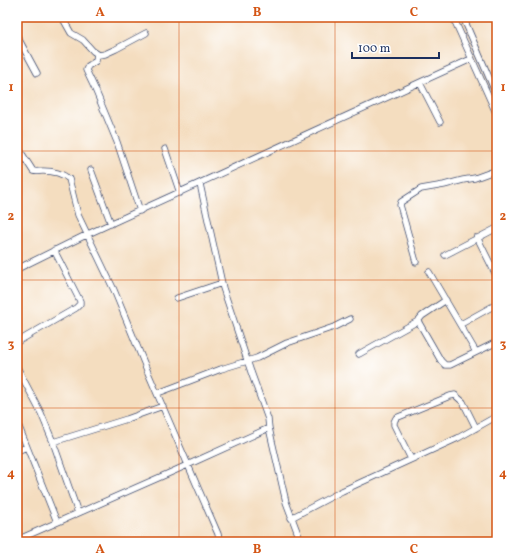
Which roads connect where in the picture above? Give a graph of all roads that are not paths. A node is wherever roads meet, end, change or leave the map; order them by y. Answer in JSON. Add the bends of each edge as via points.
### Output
{"nodes":[{"id":1,"x":62,"y":17,"type":"edge"},
{"id":2,"x":453,"y":17,"type":"edge"},
{"id":3,"x":463,"y":17,"type":"edge"},
{"id":4,"x":146,"y":33,"type":"dead end"},
{"id":5,"x":17,"y":36,"type":"edge"},
{"id":6,"x":96,"y":54,"type":"junction"},
{"id":7,"x":471,"y":59,"type":"junction"},
{"id":8,"x":37,"y":73,"type":"dead end"},
{"id":9,"x":420,"y":83,"type":"junction"},
{"id":10,"x":497,"y":96,"type":"edge"},
{"id":11,"x":497,"y":115,"type":"edge"},
{"id":12,"x":440,"y":122,"type":"dead end"},
{"id":13,"x":17,"y":146,"type":"edge"},
{"id":14,"x":165,"y":149,"type":"dead end"},
{"id":15,"x":24,"y":158,"type":"junction"},
{"id":16,"x":17,"y":162,"type":"edge"},
{"id":17,"x":91,"y":170,"type":"dead end"},
{"id":18,"x":497,"y":170,"type":"edge"},
{"id":19,"x":200,"y":184,"type":"junction"},
{"id":20,"x":180,"y":193,"type":"junction"},
{"id":21,"x":140,"y":211,"type":"junction"},
{"id":22,"x":111,"y":224,"type":"junction"},
{"id":23,"x":497,"y":228,"type":"edge"},
{"id":24,"x":88,"y":234,"type":"junction"},
{"id":25,"x":476,"y":238,"type":"junction"},
{"id":26,"x":54,"y":250,"type":"junction"},
{"id":27,"x":445,"y":255,"type":"dead end"},
{"id":28,"x":416,"y":262,"type":"dead end"},
{"id":29,"x":17,"y":269,"type":"edge"},
{"id":30,"x":429,"y":272,"type":"dead end"},
{"id":31,"x":497,"y":277,"type":"edge"},
{"id":32,"x":222,"y":283,"type":"junction"},
{"id":33,"x":177,"y":298,"type":"dead end"},
{"id":34,"x":446,"y":300,"type":"junction"},
{"id":35,"x":497,"y":304,"type":"edge"},
{"id":36,"x":350,"y":319,"type":"dead end"},
{"id":37,"x":418,"y":321,"type":"junction"},
{"id":38,"x":461,"y":324,"type":"junction"},
{"id":39,"x":17,"y":342,"type":"edge"},
{"id":40,"x":497,"y":342,"type":"edge"},
{"id":41,"x":476,"y":352,"type":"junction"},
{"id":42,"x":359,"y":354,"type":"dead end"},
{"id":43,"x":248,"y":362,"type":"junction"},
{"id":44,"x":17,"y":367,"type":"edge"},
{"id":45,"x":19,"y":374,"type":"edge"},
{"id":46,"x":158,"y":393,"type":"junction"},
{"id":47,"x":163,"y":406,"type":"junction"},
{"id":48,"x":497,"y":416,"type":"edge"},
{"id":49,"x":17,"y":422,"type":"edge"},
{"id":50,"x":270,"y":428,"type":"junction"},
{"id":51,"x":476,"y":428,"type":"junction"},
{"id":52,"x":53,"y":442,"type":"junction"},
{"id":53,"x":27,"y":447,"type":"junction"},
{"id":54,"x":17,"y":451,"type":"edge"},
{"id":55,"x":411,"y":459,"type":"junction"},
{"id":56,"x":189,"y":464,"type":"junction"},
{"id":57,"x":78,"y":513,"type":"junction"},
{"id":58,"x":291,"y":518,"type":"junction"},
{"id":59,"x":57,"y":522,"type":"junction"},
{"id":60,"x":17,"y":540,"type":"edge"},
{"id":61,"x":216,"y":542,"type":"edge"},
{"id":62,"x":301,"y":542,"type":"edge"}],
"edges":[{"from":1,"to":6,"type":"street","via":[[71,33],[83,40]]},
{"from":2,"to":7,"type":"street"},
{"from":3,"to":10,"type":"street"},
{"from":4,"to":6,"type":"street","via":[[105,54]]},
{"from":5,"to":8,"type":"street"},
{"from":6,"to":21,"type":"street","via":[[96,61],[86,70],[116,142]]},
{"from":7,"to":9,"type":"street"},
{"from":7,"to":11,"type":"street"},
{"from":9,"to":12,"type":"street"},
{"from":9,"to":19,"type":"street"},
{"from":13,"to":15,"type":"street"},
{"from":14,"to":20,"type":"street"},
{"from":15,"to":16,"type":"street"},
{"from":15,"to":24,"type":"street","via":[[33,171],[56,173],[69,179],[78,215]]},
{"from":17,"to":22,"type":"street"},
{"from":18,"to":28,"type":"street","via":[[475,178],[421,189],[401,202]]},
{"from":19,"to":20,"type":"street"},
{"from":19,"to":32,"type":"street"},
{"from":20,"to":21,"type":"street"},
{"from":21,"to":22,"type":"street"},
{"from":22,"to":24,"type":"street"},
{"from":23,"to":25,"type":"street"},
{"from":24,"to":26,"type":"street"},
{"from":24,"to":46,"type":"street"},
{"from":25,"to":27,"type":"street"},
{"from":25,"to":31,"type":"street"},
{"from":26,"to":29,"type":"street"},
{"from":26,"to":39,"type":"street","via":[[80,304]]},
{"from":30,"to":34,"type":"street"},
{"from":32,"to":33,"type":"street"},
{"from":32,"to":43,"type":"street"},
{"from":34,"to":37,"type":"street"},
{"from":34,"to":38,"type":"street"},
{"from":35,"to":38,"type":"street"},
{"from":36,"to":43,"type":"street","via":[[287,343]]},
{"from":37,"to":41,"type":"street","via":[[444,365],[450,365]]},
{"from":37,"to":42,"type":"street"},
{"from":38,"to":41,"type":"street"},
{"from":40,"to":41,"type":"street"},
{"from":43,"to":46,"type":"street","via":[[221,369]]},
{"from":43,"to":50,"type":"street"},
{"from":44,"to":45,"type":"street"},
{"from":45,"to":52,"type":"street","via":[[38,407]]},
{"from":46,"to":47,"type":"street"},
{"from":47,"to":52,"type":"street"},
{"from":47,"to":56,"type":"street"},
{"from":48,"to":51,"type":"street"},
{"from":49,"to":53,"type":"street"},
{"from":50,"to":56,"type":"street"},
{"from":50,"to":58,"type":"street","via":[[278,472]]},
{"from":51,"to":55,"type":"street"},
{"from":51,"to":55,"type":"street","via":[[463,402],[455,395],[396,418],[394,425]]},
{"from":52,"to":57,"type":"street"},
{"from":53,"to":54,"type":"street"},
{"from":53,"to":59,"type":"street"},
{"from":55,"to":58,"type":"street"},
{"from":56,"to":57,"type":"street"},
{"from":56,"to":61,"type":"street","via":[[218,534],[219,539]]},
{"from":57,"to":59,"type":"street"},
{"from":58,"to":62,"type":"street"},
{"from":59,"to":60,"type":"street"}]}
